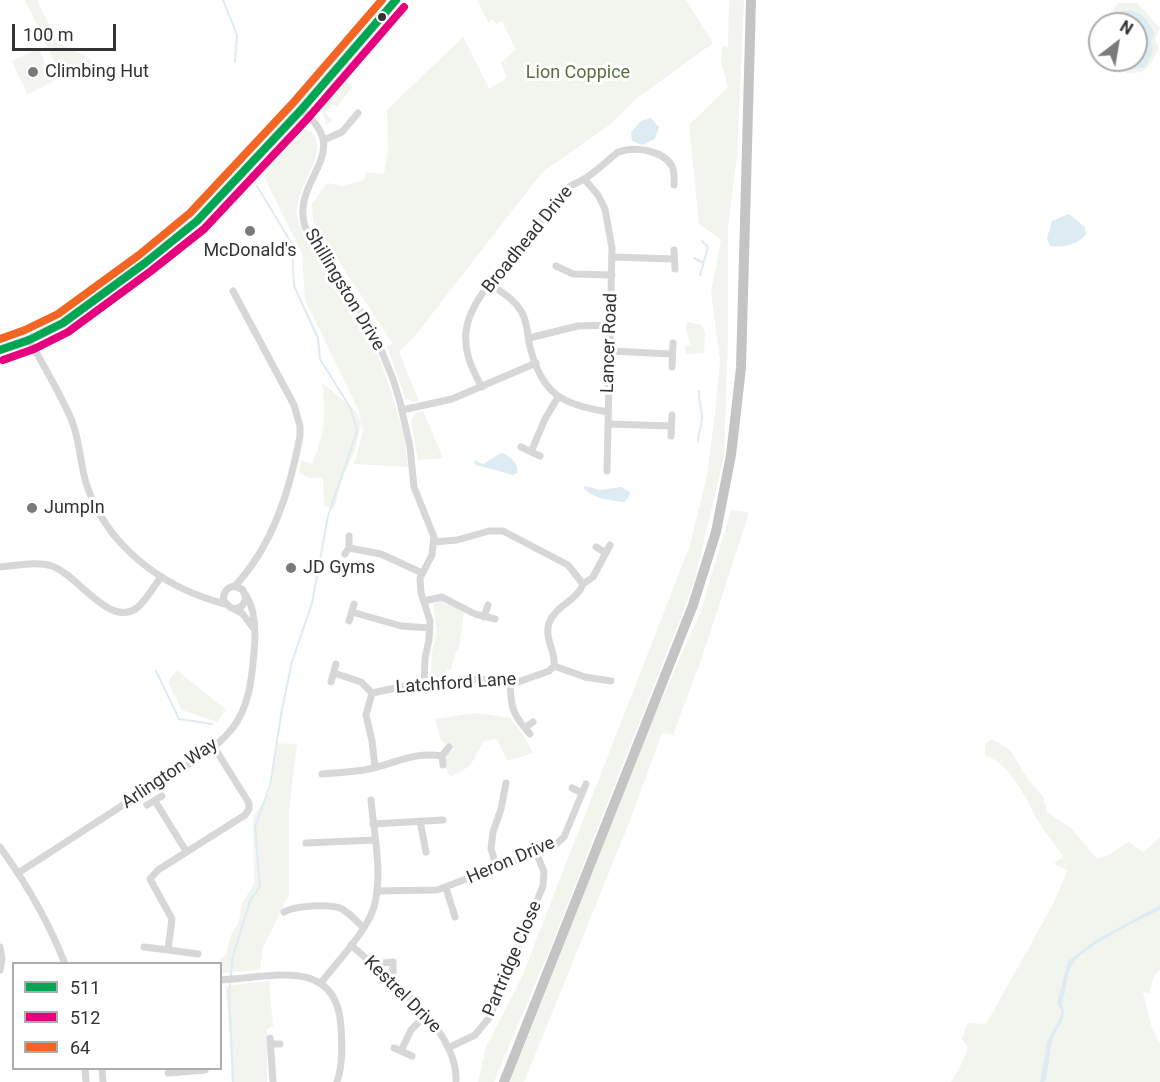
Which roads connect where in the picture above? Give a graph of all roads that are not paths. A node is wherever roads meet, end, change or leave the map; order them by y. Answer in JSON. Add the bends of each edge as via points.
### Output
{"nodes":[{"id":1,"x":396,"y":0,"type":"edge"},
{"id":2,"x":751,"y":0,"type":"edge"},
{"id":3,"x":301,"y":110,"type":"junction"},
{"id":4,"x":366,"y":114,"type":"dead end"},
{"id":5,"x":324,"y":140,"type":"junction"},
{"id":6,"x":584,"y":179,"type":"junction"},
{"id":7,"x":674,"y":185,"type":"dead end"},
{"id":8,"x":674,"y":250,"type":"dead end"},
{"id":9,"x":612,"y":257,"type":"junction"},
{"id":10,"x":674,"y":259,"type":"junction"},
{"id":11,"x":556,"y":266,"type":"dead end"},
{"id":12,"x":675,"y":269,"type":"dead end"},
{"id":13,"x":612,"y":274,"type":"junction"},
{"id":14,"x":490,"y":284,"type":"junction"},
{"id":15,"x":233,"y":291,"type":"dead end"},
{"id":16,"x":611,"y":325,"type":"junction"},
{"id":17,"x":529,"y":338,"type":"junction"},
{"id":18,"x":29,"y":340,"type":"junction"},
{"id":19,"x":673,"y":343,"type":"dead end"},
{"id":20,"x":0,"y":350,"type":"edge"},
{"id":21,"x":610,"y":351,"type":"junction"},
{"id":22,"x":672,"y":354,"type":"junction"},
{"id":23,"x":536,"y":363,"type":"junction"},
{"id":24,"x":672,"y":367,"type":"dead end"},
{"id":25,"x":482,"y":387,"type":"junction"},
{"id":26,"x":558,"y":397,"type":"junction"},
{"id":27,"x":402,"y":410,"type":"junction"},
{"id":28,"x":608,"y":412,"type":"junction"},
{"id":29,"x":672,"y":415,"type":"dead end"},
{"id":30,"x":609,"y":424,"type":"junction"},
{"id":31,"x":671,"y":426,"type":"junction"},
{"id":32,"x":671,"y":436,"type":"dead end"},
{"id":33,"x":521,"y":447,"type":"dead end"},
{"id":34,"x":531,"y":452,"type":"junction"},
{"id":35,"x":540,"y":456,"type":"dead end"},
{"id":36,"x":607,"y":471,"type":"dead end"},
{"id":37,"x":349,"y":536,"type":"dead end"},
{"id":38,"x":434,"y":542,"type":"junction"},
{"id":39,"x":610,"y":545,"type":"dead end"},
{"id":40,"x":596,"y":547,"type":"dead end"},
{"id":41,"x":606,"y":553,"type":"junction"},
{"id":42,"x":0,"y":567,"type":"edge"},
{"id":43,"x":249,"y":571,"type":"junction"},
{"id":44,"x":422,"y":573,"type":"junction"},
{"id":45,"x":161,"y":577,"type":"junction"},
{"id":46,"x":583,"y":584,"type":"junction"},
{"id":47,"x":235,"y":586,"type":"junction"},
{"id":48,"x":225,"y":592,"type":"junction"},
{"id":49,"x":245,"y":592,"type":"junction"},
{"id":50,"x":199,"y":594,"type":"junction"},
{"id":51,"x":424,"y":601,"type":"junction"},
{"id":52,"x":225,"y":604,"type":"junction"},
{"id":53,"x":488,"y":605,"type":"dead end"},
{"id":54,"x":235,"y":609,"type":"junction"},
{"id":55,"x":484,"y":617,"type":"junction"},
{"id":56,"x":495,"y":619,"type":"dead end"},
{"id":57,"x":349,"y":621,"type":"dead end"},
{"id":58,"x":430,"y":628,"type":"junction"},
{"id":59,"x":254,"y":629,"type":"junction"},
{"id":60,"x":336,"y":664,"type":"dead end"},
{"id":61,"x":554,"y":666,"type":"junction"},
{"id":62,"x":334,"y":673,"type":"junction"},
{"id":63,"x":611,"y":681,"type":"dead end"},
{"id":64,"x":331,"y":682,"type":"dead end"},
{"id":65,"x":510,"y":682,"type":"junction"},
{"id":66,"x":424,"y":686,"type":"junction"},
{"id":67,"x":372,"y":693,"type":"junction"},
{"id":68,"x":533,"y":722,"type":"dead end"},
{"id":69,"x":214,"y":747,"type":"junction"},
{"id":70,"x":449,"y":747,"type":"dead end"},
{"id":71,"x":442,"y":756,"type":"junction"},
{"id":72,"x":443,"y":765,"type":"dead end"},
{"id":73,"x":375,"y":767,"type":"junction"},
{"id":74,"x":322,"y":774,"type":"dead end"},
{"id":75,"x":506,"y":783,"type":"dead end"},
{"id":76,"x":586,"y":784,"type":"dead end"},
{"id":77,"x":572,"y":788,"type":"dead end"},
{"id":78,"x":582,"y":793,"type":"junction"},
{"id":79,"x":162,"y":796,"type":"dead end"},
{"id":80,"x":371,"y":800,"type":"dead end"},
{"id":81,"x":154,"y":801,"type":"junction"},
{"id":82,"x":147,"y":805,"type":"dead end"},
{"id":83,"x":443,"y":820,"type":"dead end"},
{"id":84,"x":420,"y":821,"type":"junction"},
{"id":85,"x":373,"y":824,"type":"junction"},
{"id":86,"x":375,"y":840,"type":"junction"},
{"id":87,"x":306,"y":843,"type":"dead end"},
{"id":88,"x":320,"y":843,"type":"junction"},
{"id":89,"x":0,"y":847,"type":"edge"},
{"id":90,"x":186,"y":851,"type":"junction"},
{"id":91,"x":319,"y":851,"type":"dead end"},
{"id":92,"x":426,"y":852,"type":"dead end"},
{"id":93,"x":537,"y":854,"type":"junction"},
{"id":94,"x":497,"y":868,"type":"junction"},
{"id":95,"x":18,"y":873,"type":"junction"},
{"id":96,"x":446,"y":888,"type":"junction"},
{"id":97,"x":377,"y":891,"type":"junction"},
{"id":98,"x":288,"y":907,"type":"dead end"},
{"id":99,"x":455,"y":917,"type":"dead end"},
{"id":100,"x":364,"y":928,"type":"junction"},
{"id":101,"x":351,"y":945,"type":"junction"},
{"id":102,"x":0,"y":946,"type":"edge"},
{"id":103,"x":144,"y":947,"type":"dead end"},
{"id":104,"x":168,"y":950,"type":"junction"},
{"id":105,"x":198,"y":954,"type":"dead end"},
{"id":106,"x":65,"y":962,"type":"edge"},
{"id":107,"x":384,"y":963,"type":"dead end"},
{"id":108,"x":0,"y":970,"type":"edge"},
{"id":109,"x":222,"y":980,"type":"edge"},
{"id":110,"x":390,"y":980,"type":"junction"},
{"id":111,"x":496,"y":980,"type":"dead end"},
{"id":112,"x":321,"y":983,"type":"junction"},
{"id":113,"x":504,"y":983,"type":"junction"},
{"id":114,"x":426,"y":1015,"type":"junction"},
{"id":115,"x":280,"y":1044,"type":"dead end"},
{"id":116,"x":450,"y":1047,"type":"junction"},
{"id":117,"x":412,"y":1056,"type":"dead end"},
{"id":118,"x":200,"y":1070,"type":"edge"},
{"id":119,"x":168,"y":1071,"type":"edge"},
{"id":120,"x":169,"y":1082,"type":"edge"},
{"id":121,"x":273,"y":1082,"type":"edge"},
{"id":122,"x":337,"y":1082,"type":"edge"},
{"id":123,"x":456,"y":1082,"type":"edge"},
{"id":124,"x":504,"y":1082,"type":"edge"}],
"edges":[{"from":1,"to":3,"type":"main road"},
{"from":2,"to":124,"type":"highway","via":[[741,368],[731,455],[716,532],[693,605]]},
{"from":3,"to":5,"type":"street","via":[[315,122]]},
{"from":3,"to":18,"type":"main road","via":[[197,221],[63,323]]},
{"from":4,"to":5,"type":"street","via":[[356,110],[342,132]]},
{"from":5,"to":27,"type":"street","name":"Shillingston Drive","via":[[323,155],[305,194],[303,220],[309,236],[375,335]]},
{"from":6,"to":7,"type":"street","name":"Broadhead Drive","via":[[618,152],[631,150],[652,152],[668,161]]},
{"from":6,"to":9,"type":"street","name":"Lancer Road","via":[[605,209]]},
{"from":6,"to":14,"type":"street","name":"Broadhead Drive","via":[[560,194]]},
{"from":8,"to":10,"type":"street"},
{"from":9,"to":10,"type":"street"},
{"from":9,"to":13,"type":"street","name":"Lancer Road"},
{"from":10,"to":12,"type":"street"},
{"from":11,"to":13,"type":"street","name":"Lancer Road","via":[[573,274]]},
{"from":13,"to":16,"type":"street","name":"Lancer Road"},
{"from":14,"to":17,"type":"street","via":[[516,304]]},
{"from":14,"to":25,"type":"street","name":"Broadhead Drive","via":[[470,316],[465,335],[468,357]]},
{"from":15,"to":43,"type":"street","via":[[294,405],[300,426],[299,444],[279,515]]},
{"from":16,"to":17,"type":"street","via":[[578,326]]},
{"from":16,"to":21,"type":"street","name":"Lancer Road"},
{"from":17,"to":23,"type":"street"},
{"from":18,"to":20,"type":"main road"},
{"from":18,"to":45,"type":"street","via":[[72,422],[96,508],[130,554]]},
{"from":19,"to":22,"type":"street"},
{"from":21,"to":22,"type":"street"},
{"from":21,"to":28,"type":"street","name":"Lancer Road"},
{"from":22,"to":24,"type":"street"},
{"from":23,"to":25,"type":"street"},
{"from":23,"to":26,"type":"street","via":[[549,389]]},
{"from":25,"to":27,"type":"street","via":[[446,401]]},
{"from":26,"to":28,"type":"street"},
{"from":26,"to":34,"type":"street"},
{"from":27,"to":38,"type":"street","name":"Shillingston Drive","via":[[414,487]]},
{"from":28,"to":30,"type":"street","name":"Lancer Road"},
{"from":29,"to":31,"type":"street"},
{"from":30,"to":31,"type":"street"},
{"from":30,"to":36,"type":"street","name":"Lancer Road"},
{"from":31,"to":32,"type":"street"},
{"from":33,"to":34,"type":"street"},
{"from":34,"to":35,"type":"street"},
{"from":37,"to":44,"type":"street","via":[[347,551],[381,554]]},
{"from":38,"to":44,"type":"street"},
{"from":38,"to":46,"type":"street","via":[[503,531],[568,564]]},
{"from":39,"to":41,"type":"street"},
{"from":40,"to":41,"type":"street"},
{"from":41,"to":46,"type":"street","via":[[593,577]]},
{"from":42,"to":45,"type":"street","via":[[50,566],[118,613],[132,612]]},
{"from":43,"to":47,"type":"street"},
{"from":43,"to":49,"type":"street"},
{"from":44,"to":51,"type":"street","via":[[419,584]]},
{"from":45,"to":50,"type":"street"},
{"from":46,"to":61,"type":"street","via":[[555,612],[549,624],[547,634]]},
{"from":47,"to":48,"type":"street"},
{"from":47,"to":49,"type":"street"},
{"from":48,"to":50,"type":"street"},
{"from":48,"to":52,"type":"street"},
{"from":49,"to":54,"type":"street","via":[[245,602]]},
{"from":49,"to":59,"type":"street","name":"Arlington Way","via":[[252,605]]},
{"from":50,"to":52,"type":"street"},
{"from":51,"to":55,"type":"street","via":[[442,597]]},
{"from":51,"to":58,"type":"street"},
{"from":52,"to":54,"type":"street"},
{"from":53,"to":55,"type":"street"},
{"from":54,"to":59,"type":"street"},
{"from":55,"to":56,"type":"street"},
{"from":57,"to":58,"type":"street","via":[[353,608],[401,626]]},
{"from":58,"to":66,"type":"street"},
{"from":59,"to":69,"type":"street","name":"Arlington Way","via":[[252,678],[242,713]]},
{"from":60,"to":62,"type":"street"},
{"from":61,"to":63,"type":"street"},
{"from":61,"to":65,"type":"street","name":"Latchford Lane","via":[[526,680]]},
{"from":62,"to":64,"type":"street"},
{"from":62,"to":67,"type":"street","via":[[361,682]]},
{"from":65,"to":66,"type":"street","name":"Latchford Lane","via":[[478,679]]},
{"from":65,"to":68,"type":"street","via":[[516,717],[528,731]]},
{"from":66,"to":67,"type":"street","name":"Latchford Lane"},
{"from":67,"to":73,"type":"street","name":"Latchford Lane","via":[[366,715]]},
{"from":69,"to":90,"type":"street","via":[[249,809]]},
{"from":69,"to":95,"type":"street","name":"Arlington Way"},
{"from":70,"to":71,"type":"street"},
{"from":71,"to":72,"type":"street"},
{"from":71,"to":73,"type":"street","via":[[414,755]]},
{"from":73,"to":74,"type":"street"},
{"from":75,"to":94,"type":"street","via":[[491,849]]},
{"from":76,"to":78,"type":"street","name":"Heron Drive"},
{"from":77,"to":78,"type":"street"},
{"from":78,"to":93,"type":"street","name":"Heron Drive","via":[[564,837]]},
{"from":79,"to":81,"type":"street"},
{"from":80,"to":85,"type":"street"},
{"from":81,"to":82,"type":"street"},
{"from":81,"to":90,"type":"street"},
{"from":83,"to":84,"type":"street"},
{"from":84,"to":85,"type":"street"},
{"from":84,"to":92,"type":"street"},
{"from":85,"to":86,"type":"street"},
{"from":86,"to":88,"type":"street"},
{"from":86,"to":97,"type":"street"},
{"from":87,"to":88,"type":"street"},
{"from":88,"to":91,"type":"street"},
{"from":89,"to":95,"type":"street"},
{"from":90,"to":104,"type":"street","via":[[150,879],[172,919]]},
{"from":93,"to":94,"type":"street","name":"Heron Drive"},
{"from":93,"to":113,"type":"street","name":"Partridge Close","via":[[544,872],[543,886]]},
{"from":94,"to":96,"type":"street","name":"Heron Drive"},
{"from":95,"to":106,"type":"street"},
{"from":96,"to":97,"type":"street","name":"Heron Drive"},
{"from":96,"to":99,"type":"street","name":"Heron Drive","via":[[448,909]]},
{"from":97,"to":100,"type":"street"},
{"from":98,"to":100,"type":"street","via":[[337,907]]},
{"from":100,"to":101,"type":"street"},
{"from":101,"to":110,"type":"street","name":"Kestrel Drive"},
{"from":101,"to":112,"type":"street"},
{"from":102,"to":108,"type":"street"},
{"from":103,"to":104,"type":"street"},
{"from":104,"to":105,"type":"street"},
{"from":107,"to":110,"type":"street","via":[[397,962]]},
{"from":109,"to":112,"type":"street","via":[[297,974]]},
{"from":110,"to":114,"type":"street","name":"Kestrel Drive"},
{"from":111,"to":113,"type":"street"},
{"from":112,"to":122,"type":"street","via":[[336,1000],[340,1012],[341,1068]]},
{"from":113,"to":116,"type":"street","name":"Partridge Close","via":[[480,1030]]},
{"from":114,"to":116,"type":"street","name":"Kestrel Drive"},
{"from":114,"to":117,"type":"street","via":[[398,1049]]},
{"from":115,"to":121,"type":"street","via":[[270,1041]]},
{"from":116,"to":123,"type":"street","name":"Kestrel Drive"},
{"from":118,"to":119,"type":"street"},
{"from":119,"to":120,"type":"street"}]}
